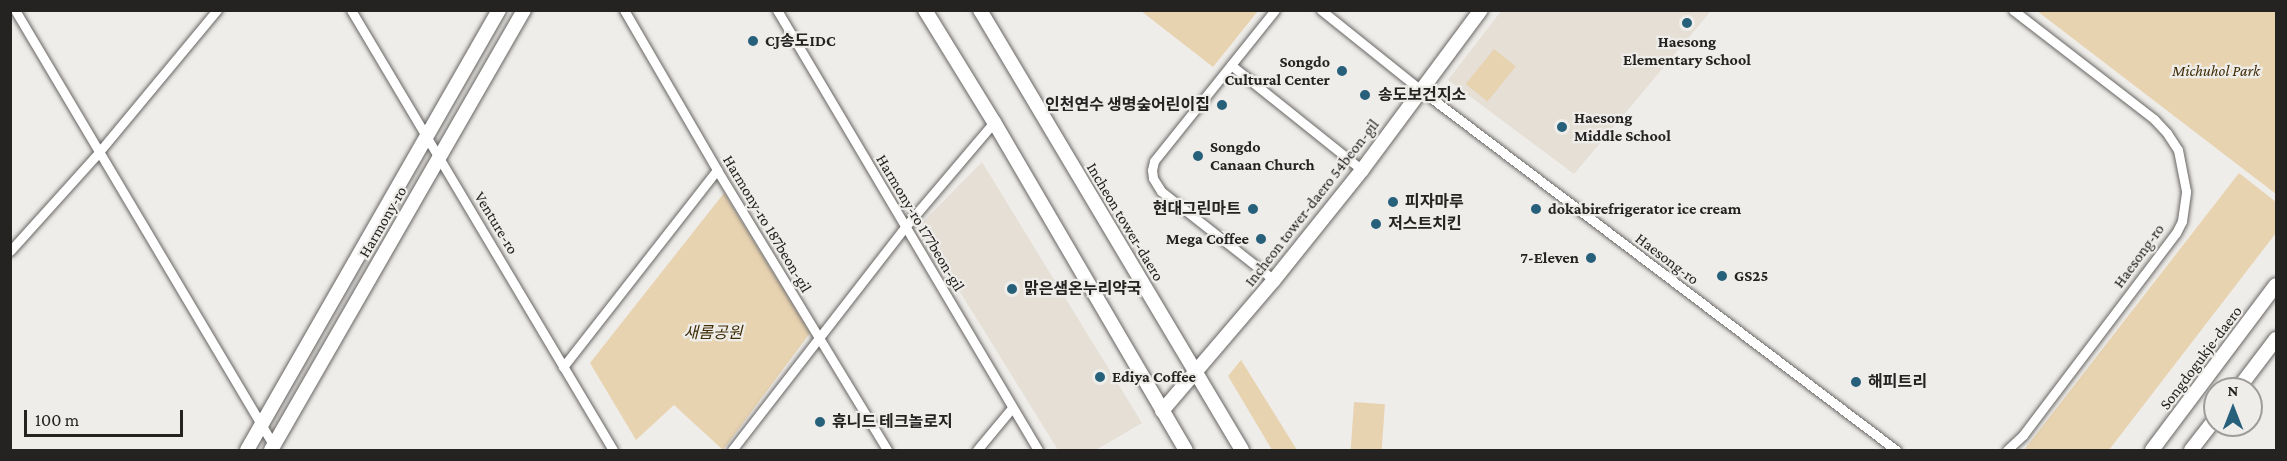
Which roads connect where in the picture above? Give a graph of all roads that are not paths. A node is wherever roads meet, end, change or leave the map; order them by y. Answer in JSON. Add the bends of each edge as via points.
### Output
{"nodes":[{"id":1,"x":15,"y":10,"type":"edge"},
{"id":2,"x":217,"y":10,"type":"edge"},
{"id":3,"x":351,"y":10,"type":"edge"},
{"id":4,"x":499,"y":10,"type":"edge"},
{"id":5,"x":524,"y":10,"type":"edge"},
{"id":6,"x":624,"y":10,"type":"edge"},
{"id":7,"x":777,"y":10,"type":"edge"},
{"id":8,"x":925,"y":10,"type":"edge"},
{"id":9,"x":980,"y":10,"type":"edge"},
{"id":10,"x":1275,"y":10,"type":"edge"},
{"id":11,"x":1321,"y":10,"type":"edge"},
{"id":12,"x":1481,"y":10,"type":"edge"},
{"id":13,"x":2013,"y":10,"type":"edge"},
{"id":14,"x":1231,"y":65,"type":"junction"},
{"id":15,"x":1422,"y":91,"type":"junction"},
{"id":16,"x":994,"y":122,"type":"junction"},
{"id":17,"x":426,"y":136,"type":"junction"},
{"id":18,"x":99,"y":152,"type":"junction"},
{"id":19,"x":439,"y":157,"type":"junction"},
{"id":20,"x":717,"y":170,"type":"junction"},
{"id":21,"x":1362,"y":170,"type":"junction"},
{"id":22,"x":905,"y":226,"type":"junction"},
{"id":23,"x":10,"y":251,"type":"edge"},
{"id":24,"x":1274,"y":280,"type":"junction"},
{"id":25,"x":2277,"y":285,"type":"edge"},
{"id":26,"x":818,"y":338,"type":"junction"},
{"id":27,"x":2277,"y":339,"type":"edge"},
{"id":28,"x":563,"y":367,"type":"junction"},
{"id":29,"x":1196,"y":371,"type":"junction"},
{"id":30,"x":2247,"y":377,"type":"edge"},
{"id":31,"x":1012,"y":408,"type":"junction"},
{"id":32,"x":1162,"y":411,"type":"junction"},
{"id":33,"x":261,"y":425,"type":"junction"},
{"id":34,"x":2203,"y":434,"type":"edge"},
{"id":35,"x":272,"y":448,"type":"edge"},
{"id":36,"x":247,"y":450,"type":"edge"},
{"id":37,"x":613,"y":450,"type":"edge"},
{"id":38,"x":732,"y":450,"type":"edge"},
{"id":39,"x":887,"y":450,"type":"edge"},
{"id":40,"x":977,"y":450,"type":"edge"},
{"id":41,"x":1038,"y":450,"type":"edge"},
{"id":42,"x":1186,"y":450,"type":"edge"},
{"id":43,"x":1242,"y":450,"type":"edge"},
{"id":44,"x":1896,"y":450,"type":"edge"},
{"id":45,"x":2007,"y":450,"type":"edge"},
{"id":46,"x":2152,"y":450,"type":"edge"},
{"id":47,"x":2191,"y":450,"type":"edge"}],
"edges":[{"from":1,"to":18,"type":"street"},
{"from":2,"to":18,"type":"street"},
{"from":3,"to":17,"type":"street","name":"Venture-ro"},
{"from":4,"to":17,"type":"street","name":"Harmony-ro"},
{"from":5,"to":19,"type":"street","name":"Harmony-ro"},
{"from":6,"to":20,"type":"street","name":"Harmony-ro 187beon-gil"},
{"from":7,"to":22,"type":"street","name":"Harmony-ro 177beon-gil"},
{"from":8,"to":16,"type":"street"},
{"from":9,"to":29,"type":"street","name":"Incheon tower-daero"},
{"from":10,"to":14,"type":"street"},
{"from":11,"to":15,"type":"street","name":"Haesong-ro"},
{"from":12,"to":15,"type":"street","name":"Incheon tower-daero 54beon-gil"},
{"from":13,"to":45,"type":"street","name":"Haesong-ro","via":[[2167,132],[2178,150],[2186,191],[2182,221],[2176,233],[2023,435]]},
{"from":14,"to":21,"type":"street"},
{"from":14,"to":24,"type":"street","via":[[1154,161],[1153,178],[1161,191]]},
{"from":15,"to":21,"type":"street","name":"Incheon tower-daero 54beon-gil"},
{"from":15,"to":44,"type":"street","name":"Haesong-ro"},
{"from":16,"to":22,"type":"street"},
{"from":16,"to":32,"type":"street"},
{"from":17,"to":19,"type":"street","name":"Venture-ro"},
{"from":17,"to":33,"type":"street","name":"Harmony-ro"},
{"from":18,"to":23,"type":"street"},
{"from":18,"to":33,"type":"street"},
{"from":19,"to":28,"type":"street","name":"Venture-ro"},
{"from":19,"to":35,"type":"street","name":"Harmony-ro"},
{"from":20,"to":26,"type":"street","name":"Harmony-ro 187beon-gil"},
{"from":20,"to":28,"type":"street"},
{"from":21,"to":24,"type":"street","name":"Incheon tower-daero 54beon-gil"},
{"from":22,"to":26,"type":"street"},
{"from":22,"to":31,"type":"street","name":"Harmony-ro 177beon-gil"},
{"from":24,"to":29,"type":"street","name":"Incheon tower-daero 54beon-gil"},
{"from":25,"to":46,"type":"street","name":"Songdogukje-daero"},
{"from":26,"to":38,"type":"street"},
{"from":26,"to":39,"type":"street","name":"Harmony-ro 187beon-gil"},
{"from":27,"to":30,"type":"street"},
{"from":28,"to":37,"type":"street","name":"Venture-ro"},
{"from":29,"to":32,"type":"street","name":"Incheon tower-daero 54beon-gil"},
{"from":29,"to":43,"type":"street","name":"Incheon tower-daero"},
{"from":31,"to":40,"type":"street"},
{"from":31,"to":41,"type":"street","name":"Harmony-ro 177beon-gil"},
{"from":32,"to":42,"type":"street"},
{"from":33,"to":35,"type":"street"},
{"from":33,"to":36,"type":"street","name":"Harmony-ro"},
{"from":34,"to":47,"type":"street"}]}
